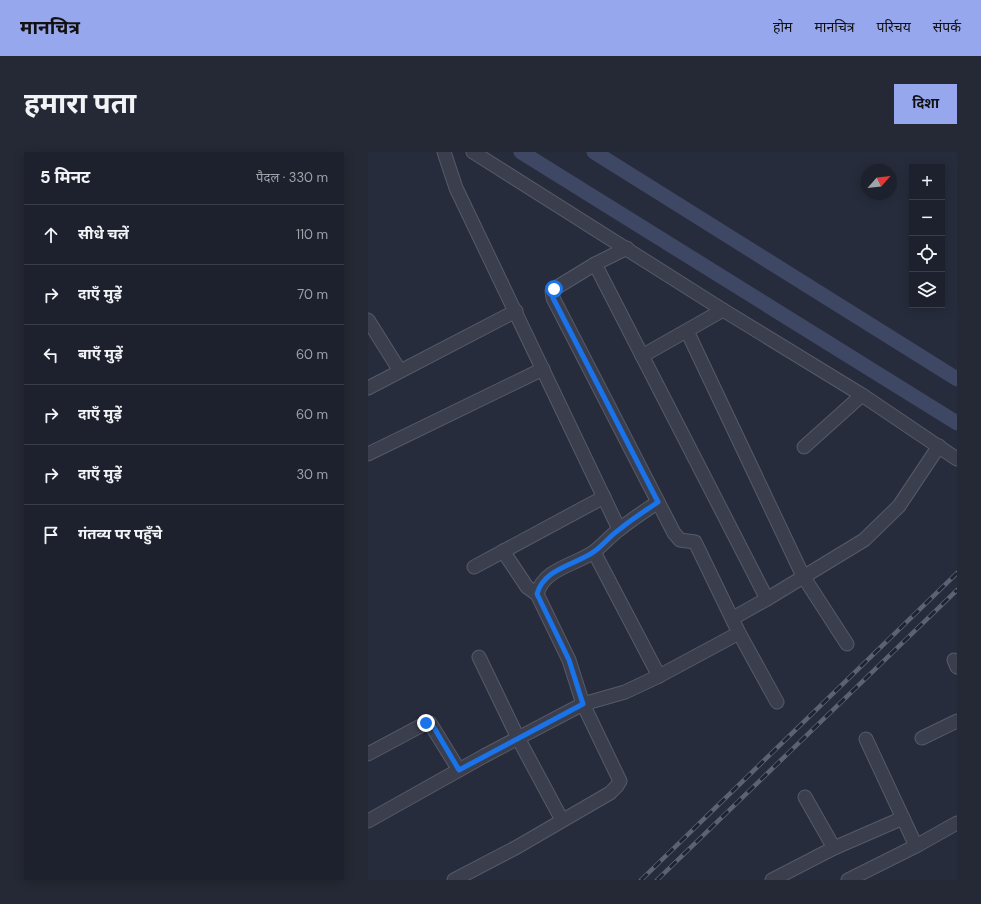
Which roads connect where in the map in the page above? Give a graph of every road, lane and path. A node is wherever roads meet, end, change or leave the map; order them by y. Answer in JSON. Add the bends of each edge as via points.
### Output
{"nodes":[{"id":1,"x":444,"y":152,"type":"edge"},
{"id":2,"x":473,"y":152,"type":"edge"},
{"id":3,"x":627,"y":248,"type":"junction"},
{"id":4,"x":595,"y":264,"type":"junction"},
{"id":5,"x":723,"y":310,"type":"junction"},
{"id":6,"x":516,"y":311,"type":"junction"},
{"id":7,"x":368,"y":320,"type":"edge"},
{"id":8,"x":687,"y":331,"type":"junction"},
{"id":9,"x":642,"y":356,"type":"junction"},
{"id":10,"x":543,"y":369,"type":"junction"},
{"id":11,"x":400,"y":371,"type":"junction"},
{"id":12,"x":368,"y":388,"type":"edge"},
{"id":13,"x":862,"y":395,"type":"junction"},
{"id":14,"x":939,"y":446,"type":"junction"},
{"id":15,"x":804,"y":447,"type":"dead end"},
{"id":16,"x":368,"y":454,"type":"edge"},
{"id":17,"x":957,"y":459,"type":"edge"},
{"id":18,"x":604,"y":497,"type":"junction"},
{"id":19,"x":658,"y":502,"type":"junction"},
{"id":20,"x":619,"y":529,"type":"junction"},
{"id":21,"x":503,"y":551,"type":"junction"},
{"id":22,"x":594,"y":552,"type":"junction"},
{"id":23,"x":474,"y":567,"type":"dead end"},
{"id":24,"x":803,"y":576,"type":"junction"},
{"id":25,"x":537,"y":594,"type":"junction"},
{"id":26,"x":767,"y":599,"type":"junction"},
{"id":27,"x":733,"y":618,"type":"junction"},
{"id":28,"x":739,"y":633,"type":"junction"},
{"id":29,"x":847,"y":644,"type":"dead end"},
{"id":30,"x":479,"y":657,"type":"dead end"},
{"id":31,"x":659,"y":676,"type":"junction"},
{"id":32,"x":777,"y":702,"type":"dead end"},
{"id":33,"x":583,"y":704,"type":"junction"},
{"id":34,"x":957,"y":721,"type":"edge"},
{"id":35,"x":518,"y":738,"type":"junction"},
{"id":36,"x":922,"y":738,"type":"dead end"},
{"id":37,"x":866,"y":739,"type":"dead end"},
{"id":38,"x":368,"y":754,"type":"edge"},
{"id":39,"x":459,"y":770,"type":"junction"},
{"id":40,"x":805,"y":797,"type":"dead end"},
{"id":41,"x":903,"y":818,"type":"junction"},
{"id":42,"x":562,"y":820,"type":"junction"},
{"id":43,"x":368,"y":821,"type":"edge"},
{"id":44,"x":957,"y":823,"type":"edge"},
{"id":45,"x":916,"y":846,"type":"junction"},
{"id":46,"x":834,"y":848,"type":"junction"},
{"id":47,"x":454,"y":880,"type":"edge"},
{"id":48,"x":772,"y":880,"type":"edge"},
{"id":49,"x":848,"y":880,"type":"edge"}],
"edges":[{"from":1,"to":6,"type":"street","via":[[456,188]]},
{"from":2,"to":3,"type":"street"},
{"from":3,"to":4,"type":"street"},
{"from":3,"to":5,"type":"street"},
{"from":4,"to":9,"type":"street"},
{"from":4,"to":19,"type":"street","via":[[554,289],[553,298]]},
{"from":5,"to":8,"type":"street"},
{"from":5,"to":13,"type":"street"},
{"from":6,"to":10,"type":"street"},
{"from":6,"to":11,"type":"street"},
{"from":7,"to":11,"type":"street"},
{"from":8,"to":9,"type":"street"},
{"from":8,"to":24,"type":"street"},
{"from":9,"to":26,"type":"street"},
{"from":10,"to":16,"type":"street"},
{"from":10,"to":18,"type":"street"},
{"from":11,"to":12,"type":"street"},
{"from":13,"to":14,"type":"street"},
{"from":13,"to":15,"type":"street"},
{"from":14,"to":17,"type":"street"},
{"from":14,"to":24,"type":"street","via":[[894,511],[864,540]]},
{"from":18,"to":20,"type":"street"},
{"from":18,"to":21,"type":"street"},
{"from":19,"to":20,"type":"street"},
{"from":19,"to":27,"type":"street","via":[[677,538],[695,542]]},
{"from":20,"to":22,"type":"street"},
{"from":21,"to":23,"type":"street"},
{"from":21,"to":25,"type":"street","via":[[527,587]]},
{"from":22,"to":25,"type":"street","via":[[547,577],[539,586]]},
{"from":22,"to":31,"type":"street"},
{"from":24,"to":26,"type":"street"},
{"from":24,"to":29,"type":"street"},
{"from":25,"to":33,"type":"street","via":[[569,660]]},
{"from":26,"to":27,"type":"street"},
{"from":27,"to":28,"type":"street"},
{"from":28,"to":31,"type":"street"},
{"from":28,"to":32,"type":"street"},
{"from":30,"to":35,"type":"street"},
{"from":31,"to":33,"type":"street","via":[[625,692]]},
{"from":33,"to":35,"type":"street"},
{"from":33,"to":42,"type":"street","via":[[620,781],[610,793]]},
{"from":34,"to":36,"type":"street"},
{"from":35,"to":39,"type":"street"},
{"from":35,"to":42,"type":"street"},
{"from":37,"to":41,"type":"street"},
{"from":38,"to":39,"type":"street","via":[[430,723]]},
{"from":39,"to":43,"type":"street"},
{"from":40,"to":46,"type":"street"},
{"from":41,"to":45,"type":"street"},
{"from":41,"to":46,"type":"street"},
{"from":42,"to":47,"type":"street"},
{"from":44,"to":45,"type":"street"},
{"from":45,"to":49,"type":"street"},
{"from":46,"to":48,"type":"street"}]}
